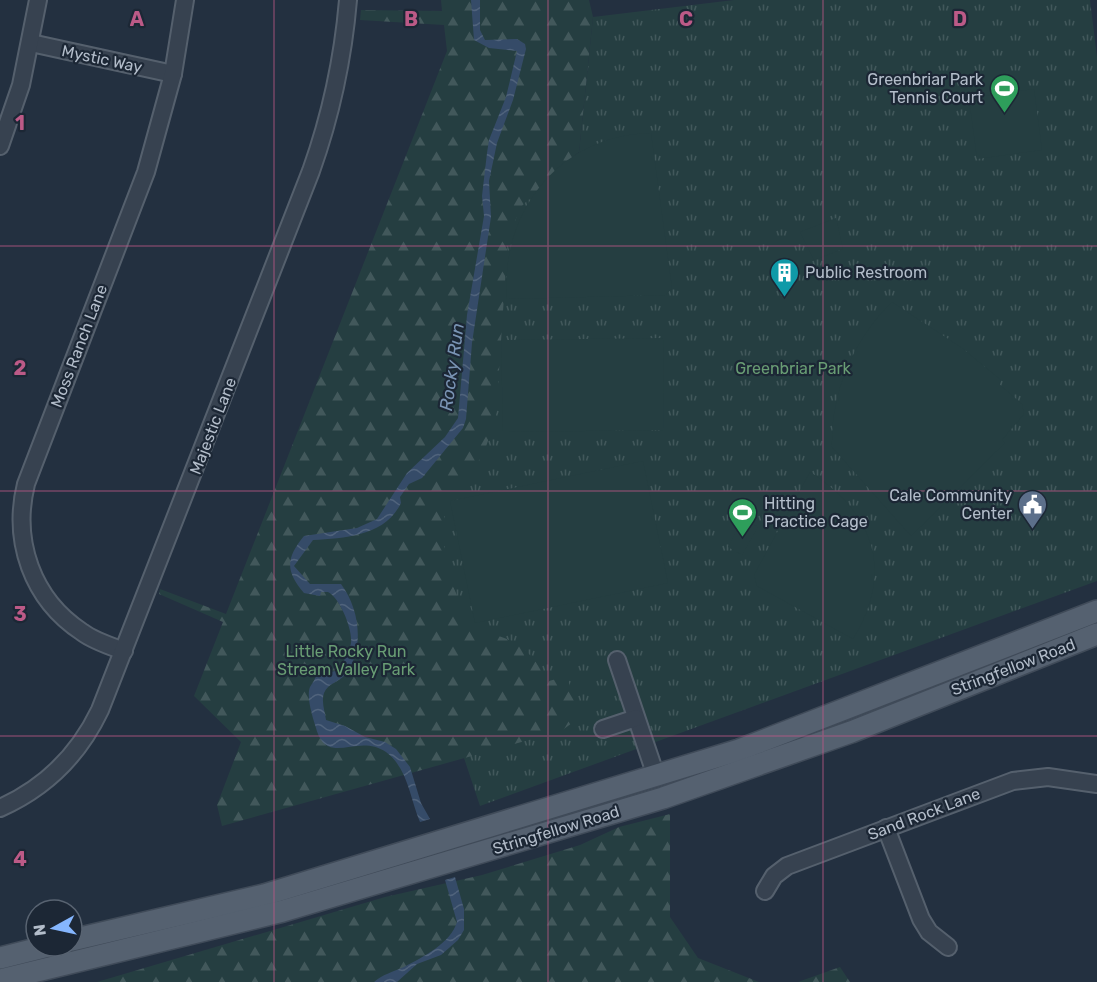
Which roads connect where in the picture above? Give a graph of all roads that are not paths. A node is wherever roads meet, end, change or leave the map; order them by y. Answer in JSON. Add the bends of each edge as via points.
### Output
{"nodes":[{"id":1,"x":38,"y":0,"type":"edge"},
{"id":2,"x":185,"y":0,"type":"edge"},
{"id":3,"x":348,"y":0,"type":"edge"},
{"id":4,"x":31,"y":44,"type":"junction"},
{"id":5,"x":173,"y":74,"type":"junction"},
{"id":6,"x":0,"y":146,"type":"edge"},
{"id":7,"x":1097,"y":611,"type":"edge"},
{"id":8,"x":1097,"y":634,"type":"edge"},
{"id":9,"x":124,"y":651,"type":"junction"},
{"id":10,"x":617,"y":660,"type":"dead end"},
{"id":11,"x":636,"y":718,"type":"junction"},
{"id":12,"x":603,"y":729,"type":"dead end"},
{"id":13,"x":656,"y":776,"type":"junction"},
{"id":14,"x":1097,"y":784,"type":"edge"},
{"id":15,"x":0,"y":808,"type":"edge"},
{"id":16,"x":886,"y":828,"type":"junction"},
{"id":17,"x":765,"y":891,"type":"dead end"},
{"id":18,"x":84,"y":937,"type":"edge"},
{"id":19,"x":948,"y":947,"type":"dead end"},
{"id":20,"x":24,"y":952,"type":"edge"},
{"id":21,"x":0,"y":958,"type":"edge"},
{"id":22,"x":0,"y":980,"type":"edge"}],
"edges":[{"from":1,"to":4,"type":"street"},
{"from":2,"to":5,"type":"street","name":"Moss Ranch Lane"},
{"from":3,"to":9,"type":"street","name":"Majestic Lane","via":[[335,93],[321,143]]},
{"from":4,"to":5,"type":"street","name":"Mystic Way"},
{"from":4,"to":6,"type":"street"},
{"from":5,"to":9,"type":"street","name":"Moss Ranch Lane","via":[[146,172],[26,484],[21,510],[26,558],[42,592],[83,634]]},
{"from":7,"to":13,"type":"main road","name":"Stringfellow Road","via":[[787,734]]},
{"from":8,"to":22,"type":"main road","name":"Stringfellow Road","via":[[851,732],[663,798],[283,911]]},
{"from":9,"to":15,"type":"street","name":"Majestic Lane","via":[[100,711],[77,749],[42,783]]},
{"from":10,"to":11,"type":"street"},
{"from":11,"to":12,"type":"street"},
{"from":11,"to":13,"type":"street"},
{"from":13,"to":18,"type":"main road","name":"Stringfellow Road","via":[[264,895]]},
{"from":14,"to":16,"type":"street","name":"Sand Rock Lane","via":[[1048,777],[1013,781]]},
{"from":16,"to":17,"type":"street","name":"Sand Rock Lane","via":[[787,866],[774,876]]},
{"from":16,"to":19,"type":"street","via":[[921,919],[929,932]]},
{"from":20,"to":21,"type":"main road"}]}
